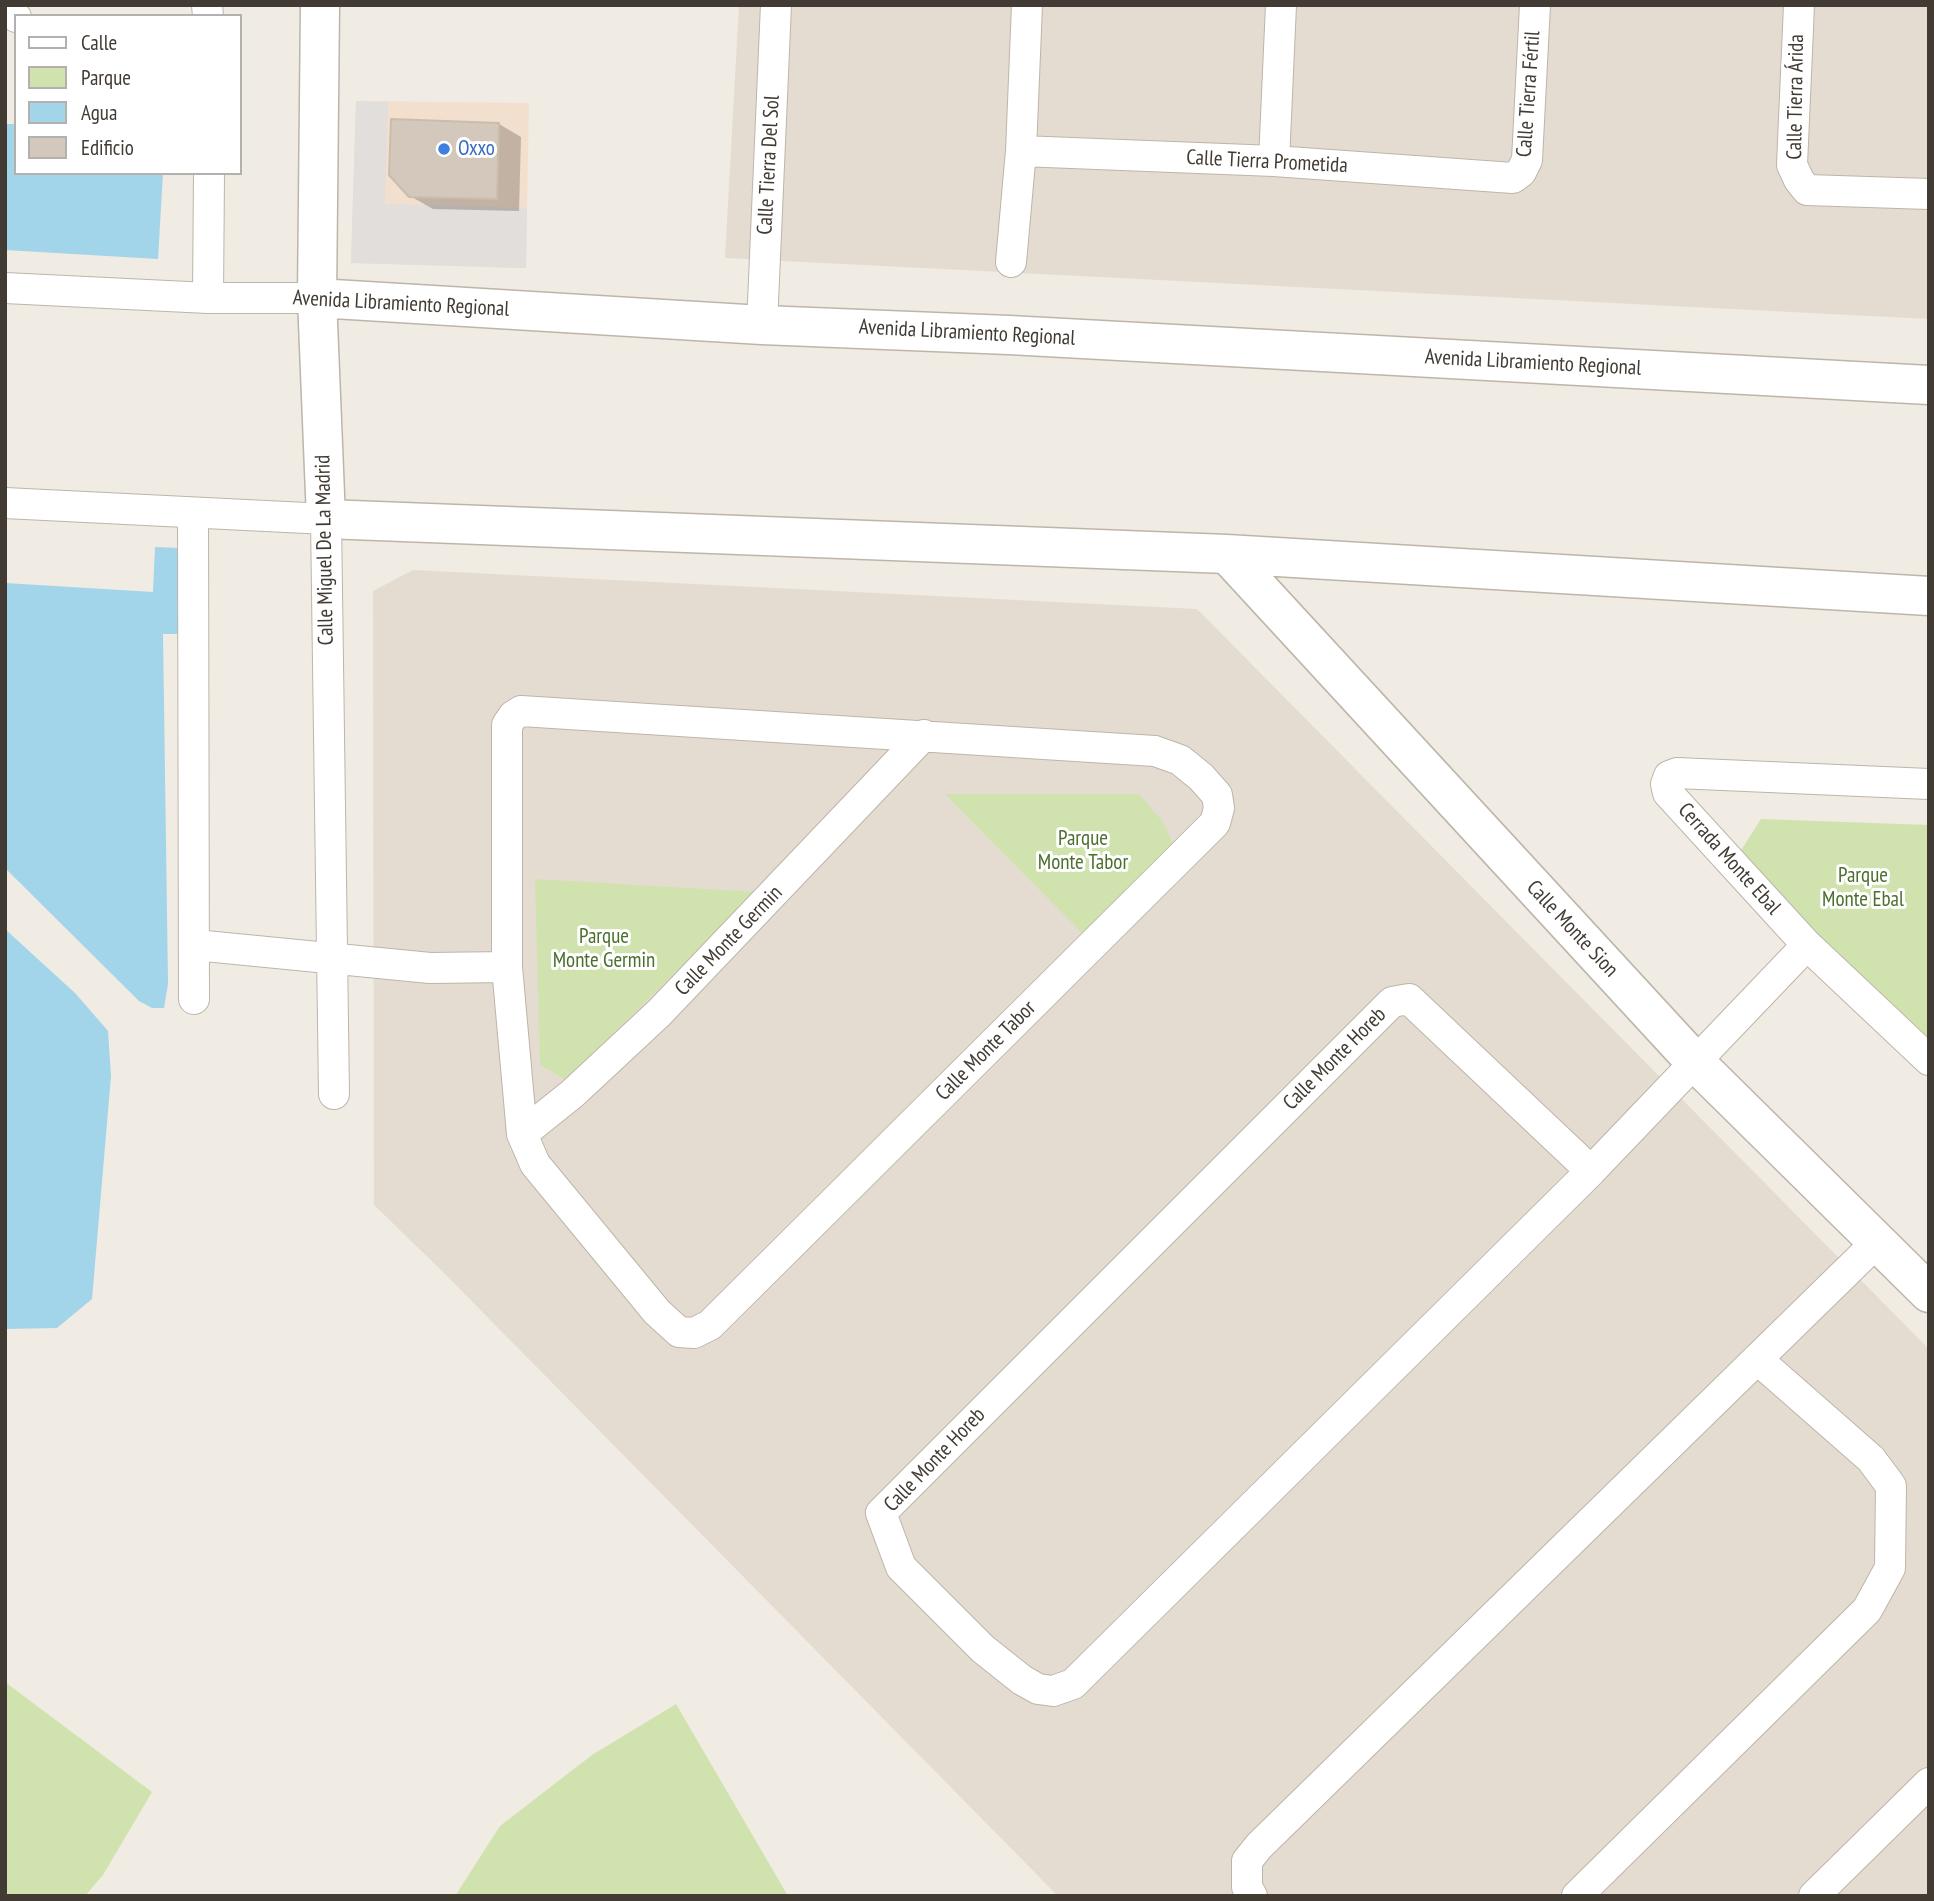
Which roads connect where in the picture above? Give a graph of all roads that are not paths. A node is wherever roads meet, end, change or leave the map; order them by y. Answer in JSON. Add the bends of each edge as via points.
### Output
{"nodes":[{"id":1,"x":320,"y":5,"type":"edge"},
{"id":2,"x":776,"y":5,"type":"edge"},
{"id":3,"x":1027,"y":5,"type":"edge"},
{"id":4,"x":1281,"y":5,"type":"edge"},
{"id":5,"x":1535,"y":5,"type":"edge"},
{"id":6,"x":1799,"y":5,"type":"edge"},
{"id":7,"x":1021,"y":151,"type":"junction"},
{"id":8,"x":1273,"y":161,"type":"junction"},
{"id":9,"x":209,"y":175,"type":"edge"},
{"id":10,"x":1513,"y":178,"type":"joint"},
{"id":11,"x":1929,"y":194,"type":"edge"},
{"id":12,"x":1011,"y":262,"type":"dead end"},
{"id":13,"x":5,"y":288,"type":"edge"},
{"id":14,"x":208,"y":298,"type":"junction"},
{"id":15,"x":317,"y":298,"type":"junction"},
{"id":16,"x":762,"y":325,"type":"junction"},
{"id":17,"x":1929,"y":385,"type":"edge"},
{"id":18,"x":5,"y":503,"type":"edge"},
{"id":19,"x":193,"y":513,"type":"junction"},
{"id":20,"x":326,"y":519,"type":"junction"},
{"id":21,"x":1227,"y":554,"type":"junction"},
{"id":22,"x":1929,"y":596,"type":"edge"},
{"id":23,"x":924,"y":735,"type":"junction"},
{"id":24,"x":1929,"y":784,"type":"edge"},
{"id":25,"x":195,"y":944,"type":"junction"},
{"id":26,"x":1807,"y":945,"type":"junction"},
{"id":27,"x":330,"y":959,"type":"junction"},
{"id":28,"x":507,"y":967,"type":"junction"},
{"id":29,"x":194,"y":999,"type":"dead end"},
{"id":30,"x":1929,"y":1060,"type":"edge"},
{"id":31,"x":1696,"y":1063,"type":"junction"},
{"id":32,"x":334,"y":1094,"type":"dead end"},
{"id":33,"x":522,"y":1134,"type":"junction"},
{"id":34,"x":1591,"y":1171,"type":"junction"},
{"id":35,"x":1877,"y":1242,"type":"junction"},
{"id":36,"x":1929,"y":1293,"type":"edge"},
{"id":37,"x":1758,"y":1359,"type":"junction"},
{"id":38,"x":1929,"y":1783,"type":"edge"},
{"id":39,"x":1252,"y":1896,"type":"edge"},
{"id":40,"x":1577,"y":1896,"type":"edge"},
{"id":41,"x":1814,"y":1896,"type":"edge"}],
"edges":[{"from":1,"to":15,"type":"street","name":"Calle Miguel De La Madrid"},
{"from":2,"to":16,"type":"street","name":"Calle Tierra Del Sol"},
{"from":3,"to":7,"type":"street"},
{"from":4,"to":8,"type":"street"},
{"from":5,"to":10,"type":"street","name":"Calle Tierra Fértil","via":[[1527,160]]},
{"from":6,"to":11,"type":"street","name":"Calle Tierra Árida","via":[[1793,165],[1799,180],[1807,190]]},
{"from":7,"to":8,"type":"street","name":"Calle Tierra Prometida"},
{"from":7,"to":12,"type":"street"},
{"from":8,"to":10,"type":"street","name":"Calle Tierra Prometida"},
{"from":9,"to":14,"type":"street"},
{"from":13,"to":14,"type":"street","name":"Avenida Libramiento Regional"},
{"from":14,"to":15,"type":"street","name":"Avenida Libramiento Regional"},
{"from":15,"to":16,"type":"street","name":"Avenida Libramiento Regional"},
{"from":15,"to":20,"type":"street","name":"Calle Miguel De La Madrid"},
{"from":16,"to":17,"type":"street","name":"Avenida Libramiento Regional"},
{"from":18,"to":19,"type":"street"},
{"from":19,"to":20,"type":"street"},
{"from":19,"to":25,"type":"street"},
{"from":20,"to":21,"type":"street"},
{"from":20,"to":27,"type":"street","name":"Calle Miguel De La Madrid"},
{"from":21,"to":22,"type":"street"},
{"from":21,"to":31,"type":"street","name":"Calle Monte Sion"},
{"from":23,"to":28,"type":"street","name":"Calle Monte Tabor","via":[[521,711],[507,725]]},
{"from":23,"to":33,"type":"street","name":"Calle Monte Germin","via":[[659,1013]]},
{"from":23,"to":33,"type":"street","name":"Calle Monte Tabor","via":[[1155,751],[1180,760],[1217,795],[1215,823],[710,1325],[694,1333],[679,1332],[657,1312],[535,1164]]},
{"from":24,"to":26,"type":"street","name":"Cerrada Monte Ebal","via":[[1669,776],[1668,793]]},
{"from":25,"to":27,"type":"street"},
{"from":25,"to":29,"type":"street"},
{"from":26,"to":30,"type":"street","name":"Cerrada Monte Ebal"},
{"from":26,"to":31,"type":"street","name":"Calle Monte Horeb"},
{"from":27,"to":28,"type":"street","via":[[430,968]]},
{"from":27,"to":32,"type":"street","name":"Calle Miguel De La Madrid"},
{"from":28,"to":33,"type":"street","name":"Calle Monte Tabor"},
{"from":31,"to":34,"type":"street","name":"Calle Monte Horeb"},
{"from":31,"to":35,"type":"street","name":"Calle Monte Sion"},
{"from":34,"to":34,"type":"street","name":"Calle Monte Horeb","via":[[1073,1684],[1054,1691],[1022,1680],[983,1649],[901,1567],[881,1513],[1392,1002],[1409,999]]},
{"from":35,"to":36,"type":"street","name":"Calle Monte Sion"},
{"from":35,"to":37,"type":"street"},
{"from":37,"to":39,"type":"street","via":[[1259,1846],[1247,1861],[1247,1887]]},
{"from":37,"to":40,"type":"street","via":[[1871,1459],[1891,1486],[1890,1568],[1867,1610]]},
{"from":38,"to":41,"type":"street"}]}
